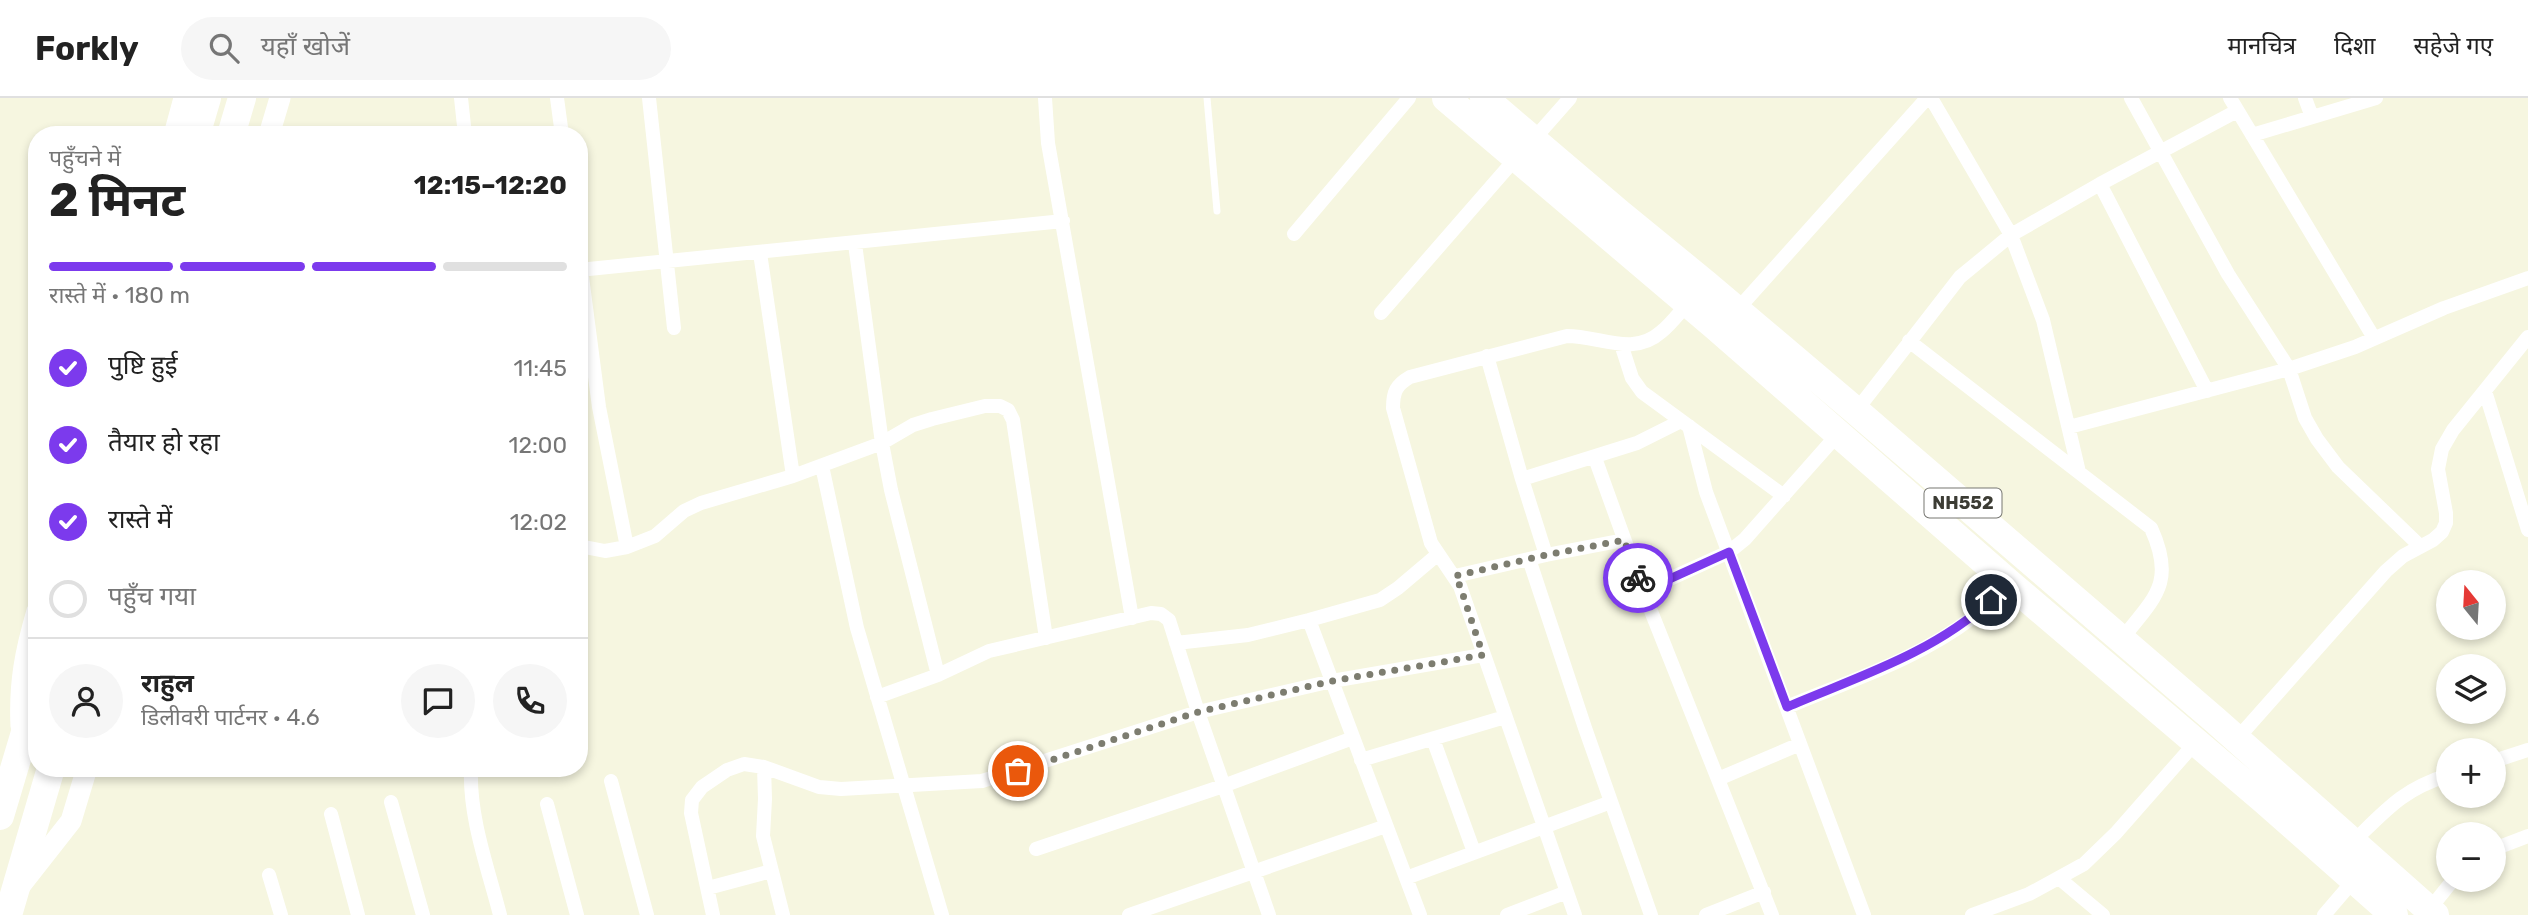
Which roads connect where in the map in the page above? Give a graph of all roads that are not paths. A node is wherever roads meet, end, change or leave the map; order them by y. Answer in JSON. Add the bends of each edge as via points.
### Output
{"nodes":[{"id":1,"x":184,"y":98,"type":"edge"},
{"id":2,"x":207,"y":98,"type":"edge"},
{"id":3,"x":242,"y":98,"type":"edge"},
{"id":4,"x":280,"y":98,"type":"edge"},
{"id":5,"x":461,"y":98,"type":"edge"},
{"id":6,"x":557,"y":98,"type":"edge"},
{"id":7,"x":649,"y":98,"type":"edge"},
{"id":8,"x":1045,"y":98,"type":"edge"},
{"id":9,"x":1207,"y":98,"type":"edge"},
{"id":10,"x":1409,"y":98,"type":"edge"},
{"id":11,"x":1446,"y":98,"type":"edge"},
{"id":12,"x":1484,"y":98,"type":"edge"},
{"id":13,"x":1570,"y":98,"type":"edge"},
{"id":14,"x":1929,"y":98,"type":"edge"},
{"id":15,"x":2131,"y":98,"type":"edge"},
{"id":16,"x":2305,"y":98,"type":"edge"},
{"id":17,"x":2376,"y":98,"type":"edge"},
{"id":18,"x":2234,"y":105,"type":"edge"},
{"id":19,"x":2312,"y":117,"type":"junction"},
{"id":20,"x":176,"y":126,"type":"edge"},
{"id":21,"x":199,"y":126,"type":"edge"},
{"id":22,"x":234,"y":126,"type":"edge"},
{"id":23,"x":272,"y":126,"type":"edge"},
{"id":24,"x":464,"y":126,"type":"edge"},
{"id":25,"x":561,"y":126,"type":"edge"},
{"id":26,"x":2252,"y":135,"type":"junction"},
{"id":27,"x":1525,"y":149,"type":"junction"},
{"id":28,"x":2161,"y":154,"type":"junction"},
{"id":29,"x":2100,"y":184,"type":"junction"},
{"id":30,"x":1217,"y":211,"type":"dead end"},
{"id":31,"x":1063,"y":221,"type":"junction"},
{"id":32,"x":1294,"y":234,"type":"dead end"},
{"id":33,"x":2011,"y":235,"type":"junction"},
{"id":34,"x":855,"y":244,"type":"junction"},
{"id":35,"x":760,"y":253,"type":"junction"},
{"id":36,"x":667,"y":263,"type":"junction"},
{"id":37,"x":588,"y":269,"type":"edge"},
{"id":38,"x":2528,"y":278,"type":"edge"},
{"id":39,"x":1687,"y":304,"type":"junction"},
{"id":40,"x":1737,"y":310,"type":"junction"},
{"id":41,"x":1381,"y":313,"type":"dead end"},
{"id":42,"x":588,"y":328,"type":"edge"},
{"id":43,"x":674,"y":328,"type":"dead end"},
{"id":44,"x":2528,"y":337,"type":"edge"},
{"id":45,"x":2374,"y":338,"type":"junction"},
{"id":46,"x":1909,"y":341,"type":"junction"},
{"id":47,"x":1621,"y":344,"type":"junction"},
{"id":48,"x":1487,"y":356,"type":"junction"},
{"id":49,"x":2289,"y":369,"type":"junction"},
{"id":50,"x":2207,"y":391,"type":"junction"},
{"id":51,"x":2485,"y":391,"type":"junction"},
{"id":52,"x":1856,"y":411,"type":"junction"},
{"id":53,"x":1685,"y":423,"type":"junction"},
{"id":54,"x":2069,"y":427,"type":"junction"},
{"id":55,"x":1838,"y":434,"type":"junction"},
{"id":56,"x":881,"y":443,"type":"junction"},
{"id":57,"x":1595,"y":458,"type":"junction"},
{"id":58,"x":822,"y":466,"type":"junction"},
{"id":59,"x":2079,"y":472,"type":"junction"},
{"id":60,"x":793,"y":476,"type":"junction"},
{"id":61,"x":1522,"y":479,"type":"junction"},
{"id":62,"x":1784,"y":496,"type":"junction"},
{"id":63,"x":2528,"y":530,"type":"edge"},
{"id":64,"x":1624,"y":540,"type":"junction"},
{"id":65,"x":2420,"y":546,"type":"junction"},
{"id":66,"x":627,"y":547,"type":"junction"},
{"id":67,"x":588,"y":548,"type":"edge"},
{"id":68,"x":1729,"y":552,"type":"junction"},
{"id":69,"x":1437,"y":555,"type":"junction"},
{"id":70,"x":1546,"y":555,"type":"junction"},
{"id":71,"x":1529,"y":559,"type":"junction"},
{"id":72,"x":1455,"y":576,"type":"junction"},
{"id":73,"x":2009,"y":583,"type":"junction"},
{"id":74,"x":1643,"y":591,"type":"junction"},
{"id":75,"x":1132,"y":618,"type":"junction"},
{"id":76,"x":1309,"y":620,"type":"junction"},
{"id":77,"x":1046,"y":638,"type":"junction"},
{"id":78,"x":28,"y":640,"type":"edge"},
{"id":79,"x":2121,"y":640,"type":"junction"},
{"id":80,"x":1176,"y":643,"type":"junction"},
{"id":81,"x":1483,"y":655,"type":"junction"},
{"id":82,"x":938,"y":675,"type":"junction"},
{"id":83,"x":1332,"y":681,"type":"junction"},
{"id":84,"x":877,"y":697,"type":"junction"},
{"id":85,"x":1787,"y":707,"type":"junction"},
{"id":86,"x":1198,"y":712,"type":"junction"},
{"id":87,"x":1505,"y":717,"type":"junction"},
{"id":88,"x":28,"y":722,"type":"edge"},
{"id":89,"x":1353,"y":738,"type":"junction"},
{"id":90,"x":1433,"y":739,"type":"junction"},
{"id":91,"x":2236,"y":740,"type":"junction"},
{"id":92,"x":22,"y":742,"type":"junction"},
{"id":93,"x":2196,"y":742,"type":"junction"},
{"id":94,"x":1800,"y":744,"type":"junction"},
{"id":95,"x":2528,"y":750,"type":"edge"},
{"id":96,"x":2506,"y":757,"type":"edge"},
{"id":97,"x":1362,"y":760,"type":"junction"},
{"id":98,"x":764,"y":767,"type":"junction"},
{"id":99,"x":48,"y":777,"type":"edge"},
{"id":100,"x":84,"y":777,"type":"edge"},
{"id":101,"x":471,"y":777,"type":"edge"},
{"id":102,"x":1718,"y":779,"type":"junction"},
{"id":103,"x":2436,"y":779,"type":"edge"},
{"id":104,"x":611,"y":781,"type":"dead end"},
{"id":105,"x":902,"y":784,"type":"junction"},
{"id":106,"x":1223,"y":786,"type":"junction"},
{"id":107,"x":391,"y":802,"type":"dead end"},
{"id":108,"x":1611,"y":802,"type":"junction"},
{"id":109,"x":547,"y":804,"type":"dead end"},
{"id":110,"x":331,"y":814,"type":"dead end"},
{"id":111,"x":0,"y":816,"type":"edge"},
{"id":112,"x":1543,"y":825,"type":"junction"},
{"id":113,"x":1386,"y":826,"type":"junction"},
{"id":114,"x":2528,"y":836,"type":"edge"},
{"id":115,"x":2353,"y":842,"type":"junction"},
{"id":116,"x":2506,"y":844,"type":"edge"},
{"id":117,"x":1036,"y":849,"type":"dead end"},
{"id":118,"x":1474,"y":852,"type":"junction"},
{"id":119,"x":771,"y":871,"type":"junction"},
{"id":120,"x":1253,"y":872,"type":"junction"},
{"id":121,"x":269,"y":875,"type":"dead end"},
{"id":122,"x":1406,"y":878,"type":"junction"},
{"id":123,"x":2060,"y":879,"type":"junction"},
{"id":124,"x":2354,"y":880,"type":"junction"},
{"id":125,"x":708,"y":888,"type":"junction"},
{"id":126,"x":1567,"y":892,"type":"junction"},
{"id":127,"x":1764,"y":892,"type":"junction"},
{"id":128,"x":2446,"y":892,"type":"edge"},
{"id":129,"x":12,"y":903,"type":"edge"},
{"id":130,"x":1993,"y":911,"type":"edge"},
{"id":131,"x":2432,"y":912,"type":"edge"},
{"id":132,"x":281,"y":915,"type":"edge"},
{"id":133,"x":358,"y":915,"type":"edge"},
{"id":134,"x":423,"y":915,"type":"edge"},
{"id":135,"x":500,"y":915,"type":"edge"},
{"id":136,"x":577,"y":915,"type":"edge"},
{"id":137,"x":647,"y":915,"type":"edge"},
{"id":138,"x":713,"y":915,"type":"edge"},
{"id":139,"x":783,"y":915,"type":"edge"},
{"id":140,"x":943,"y":915,"type":"edge"},
{"id":141,"x":1129,"y":915,"type":"edge"},
{"id":142,"x":1269,"y":915,"type":"edge"},
{"id":143,"x":1418,"y":915,"type":"edge"},
{"id":144,"x":1507,"y":915,"type":"edge"},
{"id":145,"x":1575,"y":915,"type":"edge"},
{"id":146,"x":1651,"y":915,"type":"edge"},
{"id":147,"x":1706,"y":915,"type":"edge"},
{"id":148,"x":1772,"y":915,"type":"edge"},
{"id":149,"x":1864,"y":915,"type":"edge"},
{"id":150,"x":1972,"y":915,"type":"edge"},
{"id":151,"x":2103,"y":915,"type":"edge"},
{"id":152,"x":2324,"y":915,"type":"edge"},
{"id":153,"x":2394,"y":915,"type":"edge"}],
"edges":[{"from":1,"to":20,"type":"street"},
{"from":2,"to":21,"type":"highway"},
{"from":3,"to":22,"type":"highway"},
{"from":4,"to":23,"type":"street"},
{"from":5,"to":24,"type":"street"},
{"from":6,"to":25,"type":"street"},
{"from":7,"to":36,"type":"street"},
{"from":8,"to":31,"type":"street","via":[[1048,143]]},
{"from":9,"to":30,"type":"lane"},
{"from":10,"to":32,"type":"street"},
{"from":11,"to":27,"type":"highway","number":"NH552"},
{"from":12,"to":27,"type":"highway","number":"NH552"},
{"from":13,"to":27,"type":"street"},
{"from":14,"to":33,"type":"street"},
{"from":14,"to":40,"type":"street"},
{"from":15,"to":28,"type":"street"},
{"from":16,"to":19,"type":"street"},
{"from":17,"to":19,"type":"street"},
{"from":18,"to":26,"type":"street"},
{"from":18,"to":28,"type":"street"},
{"from":19,"to":26,"type":"street"},
{"from":26,"to":45,"type":"street"},
{"from":27,"to":39,"type":"highway","number":"NH552"},
{"from":27,"to":40,"type":"highway","number":"NH552"},
{"from":27,"to":41,"type":"street"},
{"from":28,"to":29,"type":"street"},
{"from":28,"to":49,"type":"street","via":[[2228,274]]},
{"from":29,"to":33,"type":"street"},
{"from":29,"to":50,"type":"street"},
{"from":31,"to":34,"type":"street"},
{"from":31,"to":75,"type":"street"},
{"from":33,"to":46,"type":"street","via":[[1960,277]]},
{"from":33,"to":54,"type":"street","via":[[2043,320]]},
{"from":34,"to":35,"type":"street"},
{"from":34,"to":56,"type":"street"},
{"from":35,"to":36,"type":"street"},
{"from":35,"to":60,"type":"street"},
{"from":36,"to":37,"type":"street"},
{"from":36,"to":43,"type":"street"},
{"from":38,"to":45,"type":"street"},
{"from":39,"to":47,"type":"street","via":[[1650,340]]},
{"from":39,"to":55,"type":"highway","number":"NH552"},
{"from":40,"to":52,"type":"highway","number":"NH552"},
{"from":42,"to":66,"type":"street"},
{"from":44,"to":51,"type":"street"},
{"from":45,"to":49,"type":"street"},
{"from":46,"to":52,"type":"street"},
{"from":46,"to":59,"type":"street"},
{"from":47,"to":48,"type":"street","via":[[1567,336]]},
{"from":47,"to":53,"type":"street","via":[[1642,393]]},
{"from":48,"to":61,"type":"street"},
{"from":48,"to":69,"type":"street","via":[[1410,377],[1393,393],[1393,408]]},
{"from":49,"to":50,"type":"street"},
{"from":49,"to":65,"type":"street","via":[[2317,439],[2338,467]]},
{"from":50,"to":54,"type":"street"},
{"from":51,"to":63,"type":"street"},
{"from":51,"to":65,"type":"street","via":[[2442,449],[2438,469],[2446,523],[2442,532]]},
{"from":52,"to":79,"type":"highway","number":"NH552"},
{"from":53,"to":57,"type":"street"},
{"from":53,"to":62,"type":"street"},
{"from":53,"to":68,"type":"street"},
{"from":54,"to":59,"type":"street"},
{"from":55,"to":62,"type":"street"},
{"from":55,"to":73,"type":"highway","number":"NH552"},
{"from":56,"to":58,"type":"street"},
{"from":56,"to":77,"type":"street","via":[[932,419],[985,407],[1009,411]]},
{"from":56,"to":82,"type":"street"},
{"from":57,"to":61,"type":"street"},
{"from":57,"to":64,"type":"street"},
{"from":58,"to":60,"type":"street"},
{"from":58,"to":84,"type":"street"},
{"from":59,"to":79,"type":"street","via":[[2151,528],[2161,551],[2164,575],[2153,599]]},
{"from":60,"to":66,"type":"street","via":[[701,503],[655,536]]},
{"from":61,"to":70,"type":"street"},
{"from":62,"to":68,"type":"street"},
{"from":64,"to":70,"type":"street"},
{"from":64,"to":74,"type":"street"},
{"from":65,"to":91,"type":"street","via":[[2386,571]]},
{"from":66,"to":67,"type":"street","via":[[605,551]]},
{"from":68,"to":74,"type":"street"},
{"from":68,"to":85,"type":"street"},
{"from":69,"to":72,"type":"street"},
{"from":69,"to":76,"type":"street","via":[[1380,600]]},
{"from":70,"to":71,"type":"street"},
{"from":71,"to":72,"type":"street"},
{"from":71,"to":108,"type":"street"},
{"from":72,"to":81,"type":"street"},
{"from":73,"to":85,"type":"street","via":[[1973,617],[1935,641]]},
{"from":73,"to":93,"type":"highway","number":"NH552"},
{"from":74,"to":102,"type":"street"},
{"from":75,"to":77,"type":"street"},
{"from":75,"to":80,"type":"street","via":[[1161,614],[1169,620]]},
{"from":76,"to":80,"type":"street","via":[[1248,635]]},
{"from":76,"to":83,"type":"street"},
{"from":77,"to":82,"type":"street","via":[[989,651]]},
{"from":78,"to":92,"type":"street","via":[[20,690]]},
{"from":79,"to":91,"type":"highway","number":"NH552"},
{"from":80,"to":86,"type":"street"},
{"from":81,"to":83,"type":"street"},
{"from":81,"to":87,"type":"street"},
{"from":82,"to":84,"type":"street"},
{"from":83,"to":86,"type":"street"},
{"from":83,"to":89,"type":"street"},
{"from":84,"to":105,"type":"street"},
{"from":85,"to":94,"type":"street"},
{"from":86,"to":105,"type":"street","via":[[982,781]]},
{"from":86,"to":106,"type":"street"},
{"from":87,"to":90,"type":"street"},
{"from":87,"to":112,"type":"street"},
{"from":88,"to":92,"type":"highway"},
{"from":89,"to":97,"type":"street"},
{"from":89,"to":106,"type":"street"},
{"from":90,"to":97,"type":"street"},
{"from":90,"to":118,"type":"street"},
{"from":91,"to":115,"type":"highway","number":"NH552"},
{"from":92,"to":111,"type":"highway"},
{"from":93,"to":123,"type":"street","via":[[2116,833],[2084,864]]},
{"from":93,"to":124,"type":"highway","number":"NH552"},
{"from":94,"to":102,"type":"street"},
{"from":94,"to":149,"type":"street"},
{"from":95,"to":96,"type":"street"},
{"from":97,"to":113,"type":"street"},
{"from":98,"to":105,"type":"street","via":[[819,787]]},
{"from":98,"to":119,"type":"street","via":[[763,836]]},
{"from":98,"to":125,"type":"street","via":[[744,764],[727,770],[692,800]]},
{"from":99,"to":129,"type":"highway"},
{"from":100,"to":129,"type":"street","via":[[71,821]]},
{"from":101,"to":135,"type":"street","via":[[475,817]]},
{"from":102,"to":127,"type":"street"},
{"from":103,"to":115,"type":"street","via":[[2397,799]]},
{"from":104,"to":137,"type":"street"},
{"from":105,"to":140,"type":"street"},
{"from":106,"to":117,"type":"street"},
{"from":106,"to":120,"type":"street"},
{"from":107,"to":134,"type":"street"},
{"from":108,"to":112,"type":"street"},
{"from":108,"to":146,"type":"street"},
{"from":109,"to":136,"type":"street"},
{"from":110,"to":133,"type":"street"},
{"from":112,"to":118,"type":"street"},
{"from":112,"to":126,"type":"street"},
{"from":113,"to":120,"type":"street"},
{"from":113,"to":122,"type":"street"},
{"from":114,"to":116,"type":"street"},
{"from":115,"to":131,"type":"highway","number":"NH552"},
{"from":118,"to":122,"type":"street"},
{"from":119,"to":125,"type":"street"},
{"from":119,"to":139,"type":"street"},
{"from":120,"to":141,"type":"street"},
{"from":120,"to":142,"type":"street"},
{"from":121,"to":132,"type":"street"},
{"from":122,"to":143,"type":"street"},
{"from":123,"to":130,"type":"street"},
{"from":123,"to":151,"type":"street"},
{"from":124,"to":152,"type":"street"},
{"from":124,"to":153,"type":"highway","number":"NH552"},
{"from":125,"to":138,"type":"street"},
{"from":126,"to":144,"type":"street"},
{"from":126,"to":145,"type":"street"},
{"from":127,"to":147,"type":"street"},
{"from":127,"to":148,"type":"street"},
{"from":128,"to":131,"type":"street"},
{"from":130,"to":150,"type":"street"}]}
